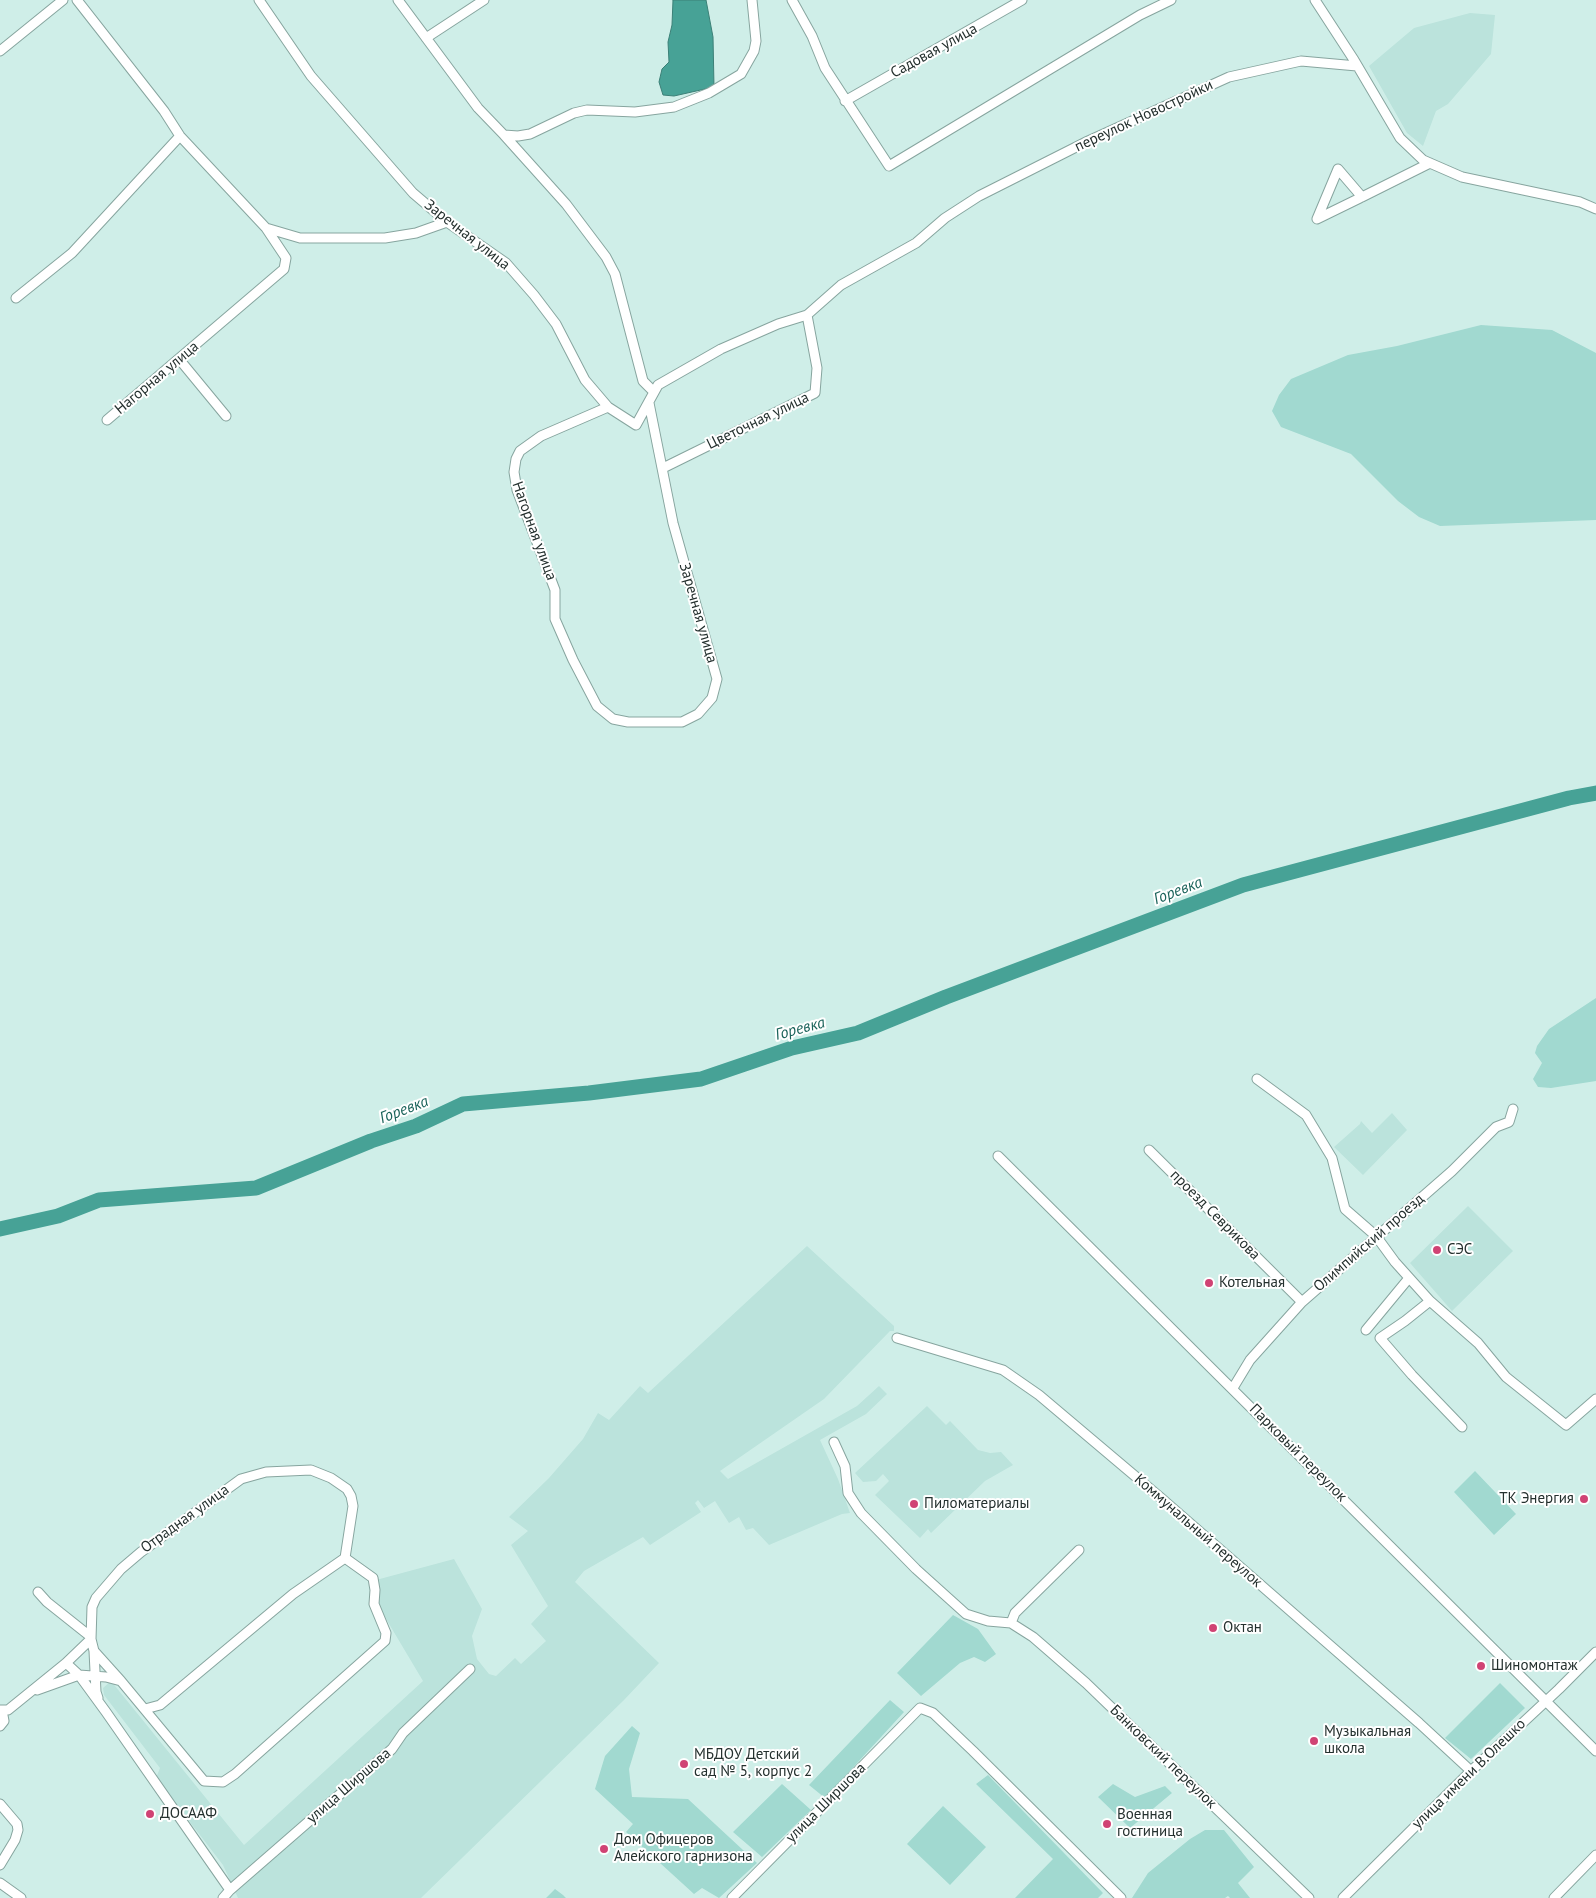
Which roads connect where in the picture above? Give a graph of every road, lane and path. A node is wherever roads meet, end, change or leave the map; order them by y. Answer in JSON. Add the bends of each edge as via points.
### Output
{"nodes":[{"id":1,"x":63,"y":0,"type":"edge"},
{"id":2,"x":77,"y":0,"type":"edge"},
{"id":3,"x":259,"y":0,"type":"edge"},
{"id":4,"x":398,"y":0,"type":"edge"},
{"id":5,"x":484,"y":0,"type":"edge"},
{"id":6,"x":752,"y":0,"type":"edge"},
{"id":7,"x":792,"y":0,"type":"edge"},
{"id":8,"x":1022,"y":0,"type":"edge"},
{"id":9,"x":1171,"y":0,"type":"edge"},
{"id":10,"x":1315,"y":0,"type":"edge"},
{"id":11,"x":426,"y":38,"type":"junction"},
{"id":12,"x":0,"y":51,"type":"edge"},
{"id":13,"x":1357,"y":66,"type":"junction"},
{"id":14,"x":845,"y":101,"type":"junction"},
{"id":15,"x":504,"y":135,"type":"junction"},
{"id":16,"x":180,"y":136,"type":"junction"},
{"id":17,"x":1430,"y":163,"type":"junction"},
{"id":18,"x":1362,"y":198,"type":"junction"},
{"id":19,"x":1596,"y":209,"type":"edge"},
{"id":20,"x":447,"y":222,"type":"junction"},
{"id":21,"x":266,"y":228,"type":"junction"},
{"id":22,"x":16,"y":298,"type":"dead end"},
{"id":23,"x":807,"y":315,"type":"junction"},
{"id":24,"x":180,"y":359,"type":"junction"},
{"id":25,"x":651,"y":397,"type":"junction"},
{"id":26,"x":608,"y":407,"type":"junction"},
{"id":27,"x":226,"y":416,"type":"dead end"},
{"id":28,"x":107,"y":420,"type":"dead end"},
{"id":29,"x":663,"y":468,"type":"junction"},
{"id":30,"x":597,"y":706,"type":"joint"},
{"id":31,"x":1257,"y":1079,"type":"dead end"},
{"id":32,"x":1513,"y":1108,"type":"dead end"},
{"id":33,"x":1149,"y":1150,"type":"dead end"},
{"id":34,"x":998,"y":1156,"type":"dead end"},
{"id":35,"x":1376,"y":1236,"type":"junction"},
{"id":36,"x":1410,"y":1278,"type":"junction"},
{"id":37,"x":1430,"y":1301,"type":"junction"},
{"id":38,"x":1302,"y":1302,"type":"junction"},
{"id":39,"x":1366,"y":1330,"type":"dead end"},
{"id":40,"x":897,"y":1338,"type":"dead end"},
{"id":41,"x":1233,"y":1388,"type":"junction"},
{"id":42,"x":1596,"y":1399,"type":"edge"},
{"id":43,"x":1462,"y":1427,"type":"dead end"},
{"id":44,"x":834,"y":1442,"type":"dead end"},
{"id":45,"x":1080,"y":1550,"type":"dead end"},
{"id":46,"x":345,"y":1558,"type":"junction"},
{"id":47,"x":38,"y":1592,"type":"dead end"},
{"id":48,"x":1011,"y":1623,"type":"junction"},
{"id":49,"x":91,"y":1638,"type":"junction"},
{"id":50,"x":94,"y":1651,"type":"junction"},
{"id":51,"x":1596,"y":1652,"type":"edge"},
{"id":52,"x":66,"y":1663,"type":"junction"},
{"id":53,"x":470,"y":1669,"type":"dead end"},
{"id":54,"x":79,"y":1675,"type":"junction"},
{"id":55,"x":95,"y":1676,"type":"junction"},
{"id":56,"x":121,"y":1681,"type":"junction"},
{"id":57,"x":28,"y":1693,"type":"junction"},
{"id":58,"x":1545,"y":1701,"type":"junction"},
{"id":59,"x":145,"y":1709,"type":"junction"},
{"id":60,"x":1,"y":1710,"type":"edge"},
{"id":61,"x":104,"y":1710,"type":"junction"},
{"id":62,"x":0,"y":1726,"type":"edge"},
{"id":63,"x":1596,"y":1751,"type":"edge"},
{"id":64,"x":1471,"y":1771,"type":"junction"},
{"id":65,"x":0,"y":1804,"type":"edge"},
{"id":66,"x":1596,"y":1855,"type":"edge"},
{"id":67,"x":0,"y":1865,"type":"edge"},
{"id":68,"x":0,"y":1883,"type":"edge"},
{"id":69,"x":230,"y":1890,"type":"junction"},
{"id":70,"x":22,"y":1898,"type":"edge"},
{"id":71,"x":223,"y":1898,"type":"edge"},
{"id":72,"x":732,"y":1898,"type":"edge"},
{"id":73,"x":1121,"y":1898,"type":"edge"},
{"id":74,"x":1309,"y":1898,"type":"edge"},
{"id":75,"x":1343,"y":1898,"type":"edge"},
{"id":76,"x":1554,"y":1898,"type":"edge"}],
"edges":[{"from":1,"to":12,"type":"street"},
{"from":2,"to":16,"type":"street","name":"Нагорная улица"},
{"from":3,"to":20,"type":"street","name":"Заречная улица","via":[[311,76],[413,193]]},
{"from":4,"to":11,"type":"street"},
{"from":5,"to":11,"type":"street"},
{"from":6,"to":15,"type":"street","via":[[754,51],[741,74],[710,93],[674,106],[634,112],[588,110],[574,113],[530,134]]},
{"from":7,"to":14,"type":"street"},
{"from":8,"to":14,"type":"street","name":"Садовая улица"},
{"from":9,"to":14,"type":"street","via":[[1140,15],[889,166]]},
{"from":10,"to":13,"type":"street"},
{"from":11,"to":15,"type":"street","via":[[478,108]]},
{"from":13,"to":17,"type":"street","via":[[1400,138]]},
{"from":13,"to":23,"type":"street","name":"переулок Новостройки","via":[[1301,61],[1230,77],[979,196],[944,218],[916,243],[841,285]]},
{"from":15,"to":25,"type":"street","via":[[566,204],[606,257],[615,274],[643,381]]},
{"from":16,"to":21,"type":"street","name":"Нагорная улица"},
{"from":16,"to":22,"type":"street","via":[[72,253]]},
{"from":17,"to":18,"type":"street"},
{"from":17,"to":19,"type":"street","via":[[1462,178],[1580,202]]},
{"from":18,"to":18,"type":"street","via":[[1344,206],[1318,219],[1338,170]]},
{"from":20,"to":21,"type":"street","via":[[416,233],[385,238],[300,238]]},
{"from":20,"to":26,"type":"street","name":"Заречная улица","via":[[506,263],[534,295],[556,324],[578,368]]},
{"from":21,"to":24,"type":"street","name":"Нагорная улица","via":[[286,258],[284,269]]},
{"from":23,"to":25,"type":"street","via":[[721,349],[658,385]]},
{"from":23,"to":29,"type":"street","name":"Цветочная улица","via":[[817,368],[814,393]]},
{"from":24,"to":27,"type":"street"},
{"from":24,"to":28,"type":"street","name":"Нагорная улица"},
{"from":25,"to":26,"type":"street","via":[[636,425]]},
{"from":25,"to":29,"type":"street","name":"Заречная улица"},
{"from":26,"to":30,"type":"street","name":"Нагорная улица","via":[[541,436],[520,451],[514,472],[517,490],[555,590],[555,619]]},
{"from":29,"to":30,"type":"street","name":"Заречная улица","via":[[673,523],[717,679],[712,698],[698,714],[682,722],[628,722],[613,719]]},
{"from":31,"to":35,"type":"street","via":[[1306,1116],[1332,1158],[1345,1209]]},
{"from":32,"to":35,"type":"street","name":"Олимпийский проезд","via":[[1509,1122],[1496,1126],[1452,1172]]},
{"from":33,"to":38,"type":"street","name":"проезд Севрикова"},
{"from":34,"to":41,"type":"street","name":"Парковый переулок"},
{"from":35,"to":36,"type":"street"},
{"from":35,"to":38,"type":"street","name":"Олимпийский проезд"},
{"from":36,"to":37,"type":"street"},
{"from":36,"to":39,"type":"street"},
{"from":37,"to":42,"type":"street","via":[[1478,1342],[1506,1377],[1566,1425]]},
{"from":37,"to":43,"type":"street","via":[[1380,1338]]},
{"from":38,"to":41,"type":"street","name":"Олимпийский проезд","via":[[1250,1360]]},
{"from":40,"to":64,"type":"street","name":"Коммунальный переулок","via":[[1003,1370],[1039,1395]]},
{"from":41,"to":58,"type":"street","name":"Парковый переулок"},
{"from":44,"to":48,"type":"street","name":"Банковский переулок","via":[[845,1466],[848,1493],[861,1513],[966,1614],[988,1621]]},
{"from":45,"to":48,"type":"street","via":[[1015,1613]]},
{"from":46,"to":49,"type":"street","name":"Отрадная улица","via":[[353,1506],[347,1488],[311,1470],[279,1470],[252,1475],[217,1495],[121,1569],[92,1607]]},
{"from":46,"to":59,"type":"street","via":[[293,1594],[160,1705]]},
{"from":46,"to":59,"type":"street","name":"Отрадная улица","via":[[373,1578],[374,1604],[384,1625],[385,1641],[235,1774],[223,1782],[204,1781]]},
{"from":47,"to":49,"type":"street"},
{"from":48,"to":74,"type":"street","name":"Банковский переулок","via":[[1033,1637],[1086,1683]]},
{"from":49,"to":50,"type":"street","name":"Отрадная улица"},
{"from":49,"to":52,"type":"street"},
{"from":50,"to":55,"type":"street"},
{"from":50,"to":56,"type":"street","name":"Отрадная улица"},
{"from":51,"to":58,"type":"street","name":"улица имени В.Олешко"},
{"from":52,"to":54,"type":"street"},
{"from":52,"to":57,"type":"street"},
{"from":53,"to":69,"type":"street","name":"улица Ширшова","via":[[403,1733],[392,1749]]},
{"from":54,"to":55,"type":"street"},
{"from":54,"to":57,"type":"street"},
{"from":54,"to":61,"type":"street"},
{"from":55,"to":56,"type":"street"},
{"from":55,"to":61,"type":"street","via":[[96,1692]]},
{"from":56,"to":59,"type":"street","name":"Отрадная улица"},
{"from":57,"to":60,"type":"street","via":[[8,1710]]},
{"from":58,"to":63,"type":"street","name":"Парковый переулок"},
{"from":58,"to":64,"type":"street","name":"улица имени В.Олешко"},
{"from":60,"to":62,"type":"street","via":[[4,1721]]},
{"from":61,"to":69,"type":"street"},
{"from":64,"to":75,"type":"street","name":"улица имени В.Олешко"},
{"from":65,"to":67,"type":"street","via":[[17,1824],[18,1830]]},
{"from":66,"to":76,"type":"street"},
{"from":68,"to":70,"type":"street"},
{"from":69,"to":71,"type":"street","name":"улица Ширшова"},
{"from":72,"to":73,"type":"street","name":"улица Ширшова","via":[[920,1708],[933,1713],[967,1745]]}]}
